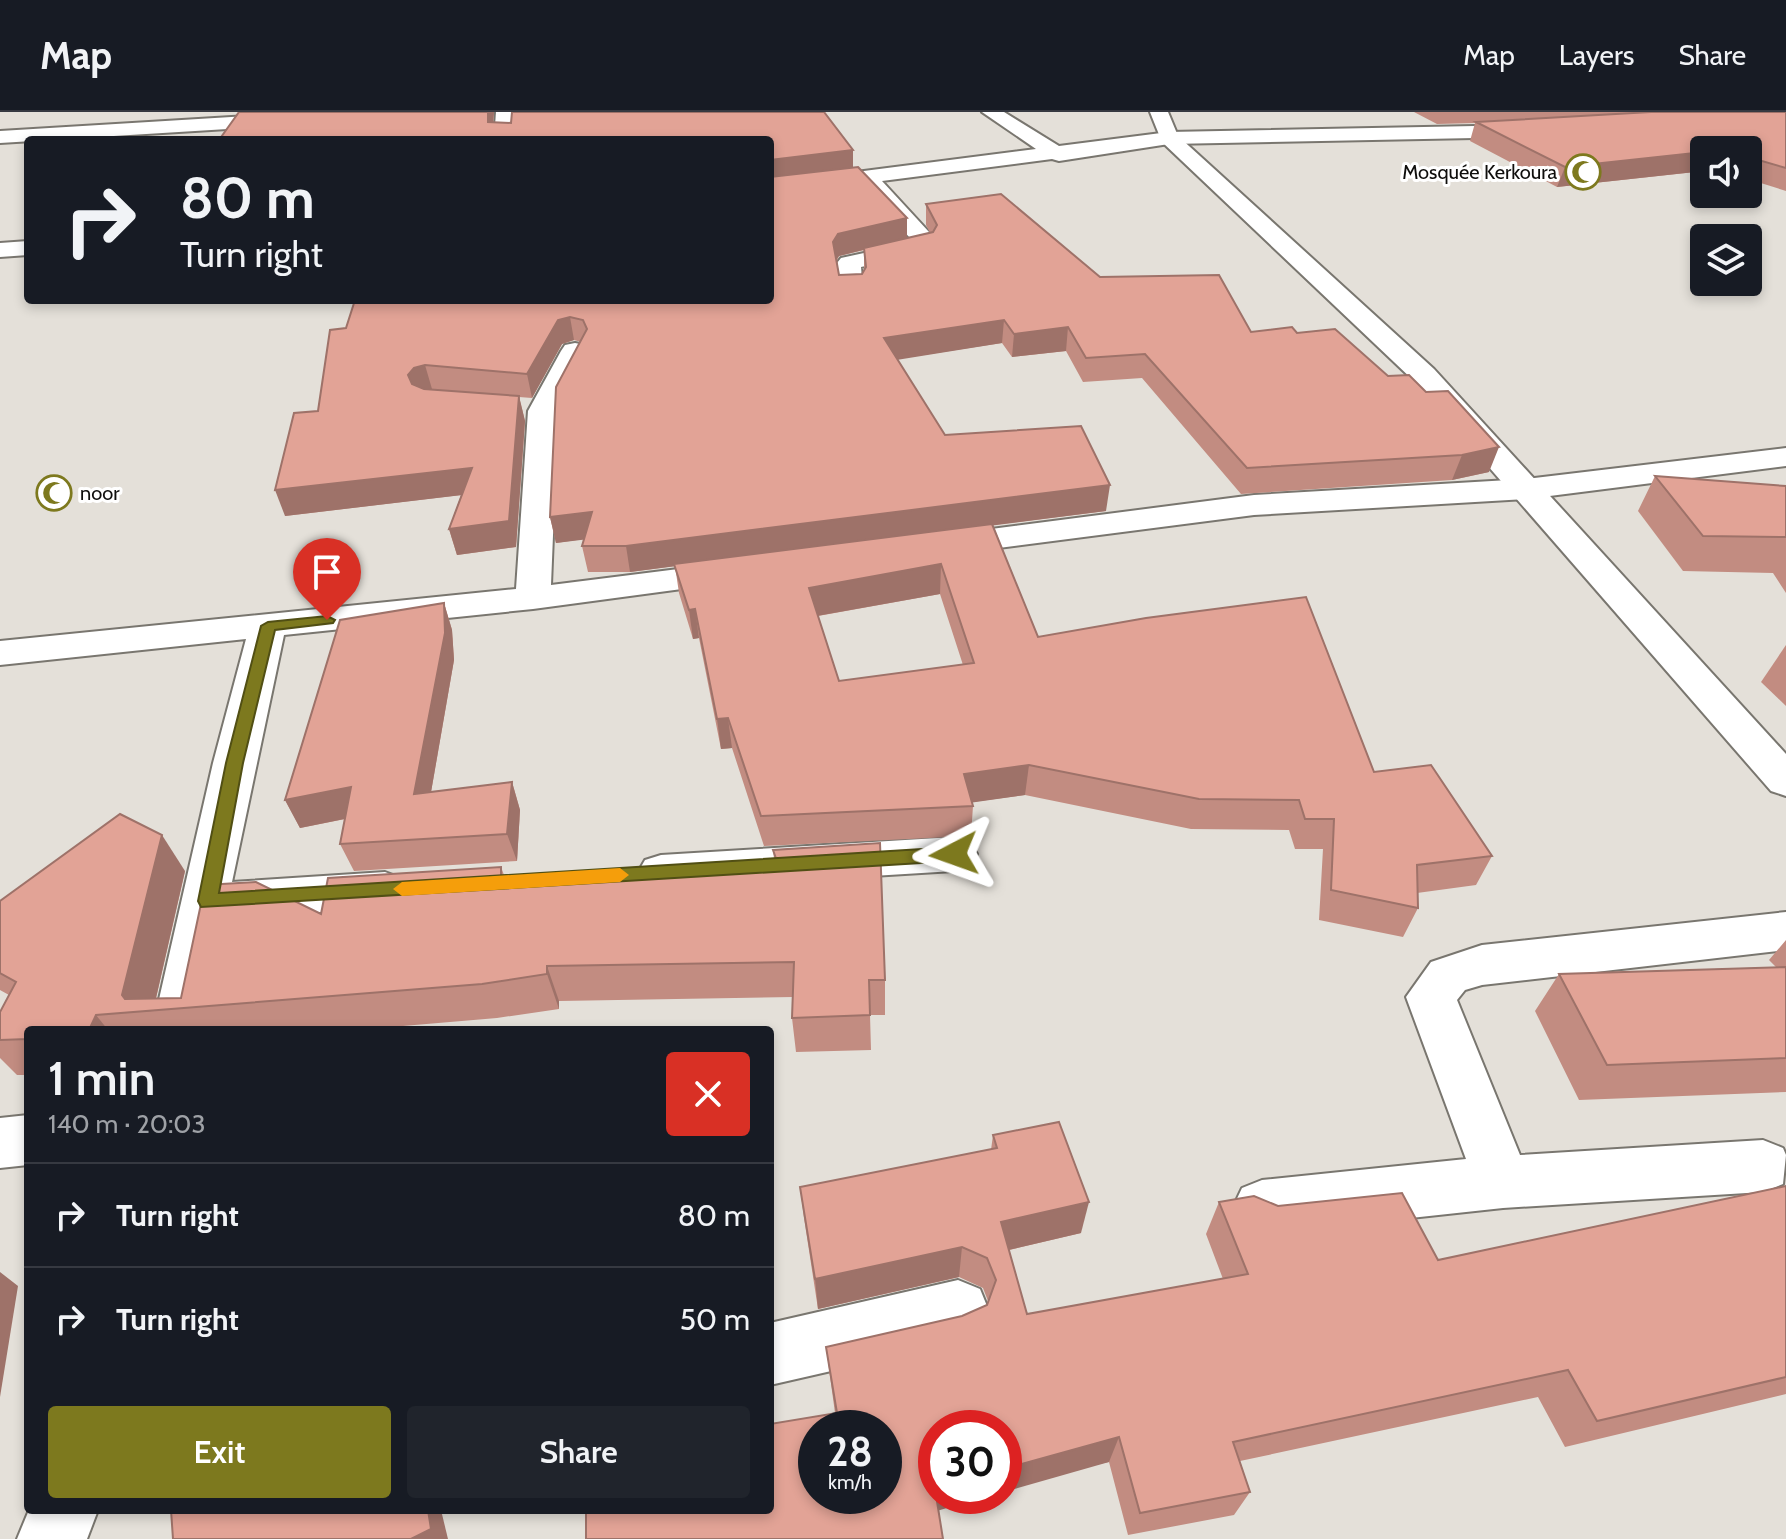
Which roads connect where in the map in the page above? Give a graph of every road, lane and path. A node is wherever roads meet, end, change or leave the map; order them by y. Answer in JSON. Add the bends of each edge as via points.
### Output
{"nodes":[{"id":1,"x":406,"y":112,"type":"edge"},
{"id":2,"x":505,"y":112,"type":"edge"},
{"id":3,"x":991,"y":112,"type":"edge"},
{"id":4,"x":207,"y":118,"type":"edge"},
{"id":5,"x":1164,"y":125,"type":"edge"},
{"id":6,"x":1556,"y":129,"type":"edge"},
{"id":7,"x":504,"y":136,"type":"edge"},
{"id":8,"x":0,"y":137,"type":"edge"},
{"id":9,"x":1059,"y":155,"type":"junction"},
{"id":10,"x":864,"y":175,"type":"junction"},
{"id":11,"x":774,"y":188,"type":"edge"},
{"id":12,"x":24,"y":248,"type":"edge"},
{"id":13,"x":0,"y":250,"type":"edge"},
{"id":14,"x":851,"y":290,"type":"edge"},
{"id":15,"x":575,"y":351,"type":"edge"},
{"id":16,"x":510,"y":406,"type":"edge"},
{"id":17,"x":543,"y":411,"type":"junction"},
{"id":18,"x":1786,"y":457,"type":"edge"},
{"id":19,"x":1526,"y":489,"type":"junction"},
{"id":20,"x":912,"y":549,"type":"edge"},
{"id":21,"x":770,"y":568,"type":"edge"},
{"id":22,"x":533,"y":598,"type":"junction"},
{"id":23,"x":268,"y":626,"type":"junction"},
{"id":24,"x":0,"y":653,"type":"edge"},
{"id":25,"x":1786,"y":781,"type":"edge"},
{"id":26,"x":954,"y":854,"type":"dead end"},
{"id":27,"x":621,"y":875,"type":"edge"},
{"id":28,"x":430,"y":887,"type":"edge"},
{"id":29,"x":208,"y":901,"type":"junction"},
{"id":30,"x":1786,"y":931,"type":"edge"},
{"id":31,"x":179,"y":1026,"type":"edge"},
{"id":32,"x":24,"y":1140,"type":"edge"},
{"id":33,"x":0,"y":1143,"type":"edge"},
{"id":34,"x":1763,"y":1166,"type":"dead end"},
{"id":35,"x":1503,"y":1182,"type":"junction"},
{"id":36,"x":1262,"y":1207,"type":"edge"},
{"id":37,"x":958,"y":1311,"type":"dead end"},
{"id":38,"x":774,"y":1353,"type":"edge"}],
"edges":[{"from":1,"to":4,"type":"street"},
{"from":2,"to":7,"type":"street"},
{"from":3,"to":9,"type":"street"},
{"from":4,"to":8,"type":"street"},
{"from":5,"to":6,"type":"street"},
{"from":5,"to":9,"type":"street"},
{"from":5,"to":19,"type":"street","via":[[1424,375]]},
{"from":9,"to":10,"type":"street"},
{"from":10,"to":11,"type":"street"},
{"from":10,"to":14,"type":"street","via":[[921,237],[922,247],[849,263]]},
{"from":12,"to":13,"type":"street"},
{"from":15,"to":17,"type":"street"},
{"from":16,"to":17,"type":"street"},
{"from":17,"to":22,"type":"street"},
{"from":18,"to":19,"type":"street"},
{"from":19,"to":20,"type":"street","via":[[1254,505]]},
{"from":19,"to":25,"type":"street"},
{"from":21,"to":22,"type":"street"},
{"from":22,"to":23,"type":"street"},
{"from":23,"to":24,"type":"street"},
{"from":23,"to":29,"type":"street","via":[[234,763]]},
{"from":26,"to":27,"type":"street"},
{"from":28,"to":29,"type":"street"},
{"from":29,"to":31,"type":"street"},
{"from":30,"to":35,"type":"street","via":[[1482,965],[1448,976],[1431,997]]},
{"from":32,"to":33,"type":"street"},
{"from":34,"to":35,"type":"street"},
{"from":35,"to":36,"type":"street"},
{"from":37,"to":38,"type":"street"}]}
